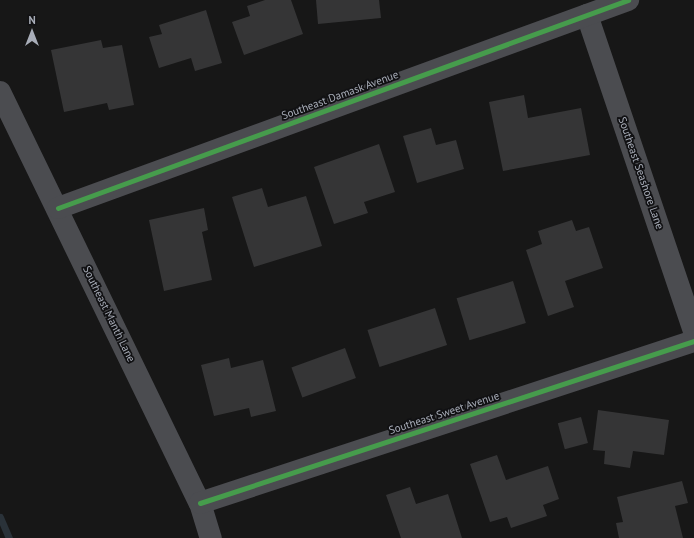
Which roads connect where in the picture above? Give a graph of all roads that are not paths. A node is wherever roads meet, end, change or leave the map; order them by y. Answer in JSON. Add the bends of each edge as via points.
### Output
{"nodes":[{"id":1,"x":628,"y":0,"type":"edge"},
{"id":2,"x":587,"y":15,"type":"junction"},
{"id":3,"x":0,"y":92,"type":"edge"},
{"id":4,"x":58,"y":208,"type":"junction"},
{"id":5,"x":694,"y":331,"type":"edge"},
{"id":6,"x":694,"y":341,"type":"edge"},
{"id":7,"x":200,"y":503,"type":"junction"},
{"id":8,"x":211,"y":538,"type":"edge"}],
"edges":[{"from":1,"to":2,"type":"street","name":"Southeast Damask Avenue"},
{"from":2,"to":4,"type":"street","name":"Southeast Damask Avenue"},
{"from":2,"to":5,"type":"street","name":"Southeast Seashore Lane"},
{"from":3,"to":4,"type":"street","name":"Southeast Manth Lane"},
{"from":4,"to":7,"type":"street","name":"Southeast Manth Lane"},
{"from":6,"to":7,"type":"street","name":"Southeast Sweet Avenue"},
{"from":7,"to":8,"type":"street","name":"Southeast Manth Lane"}]}
